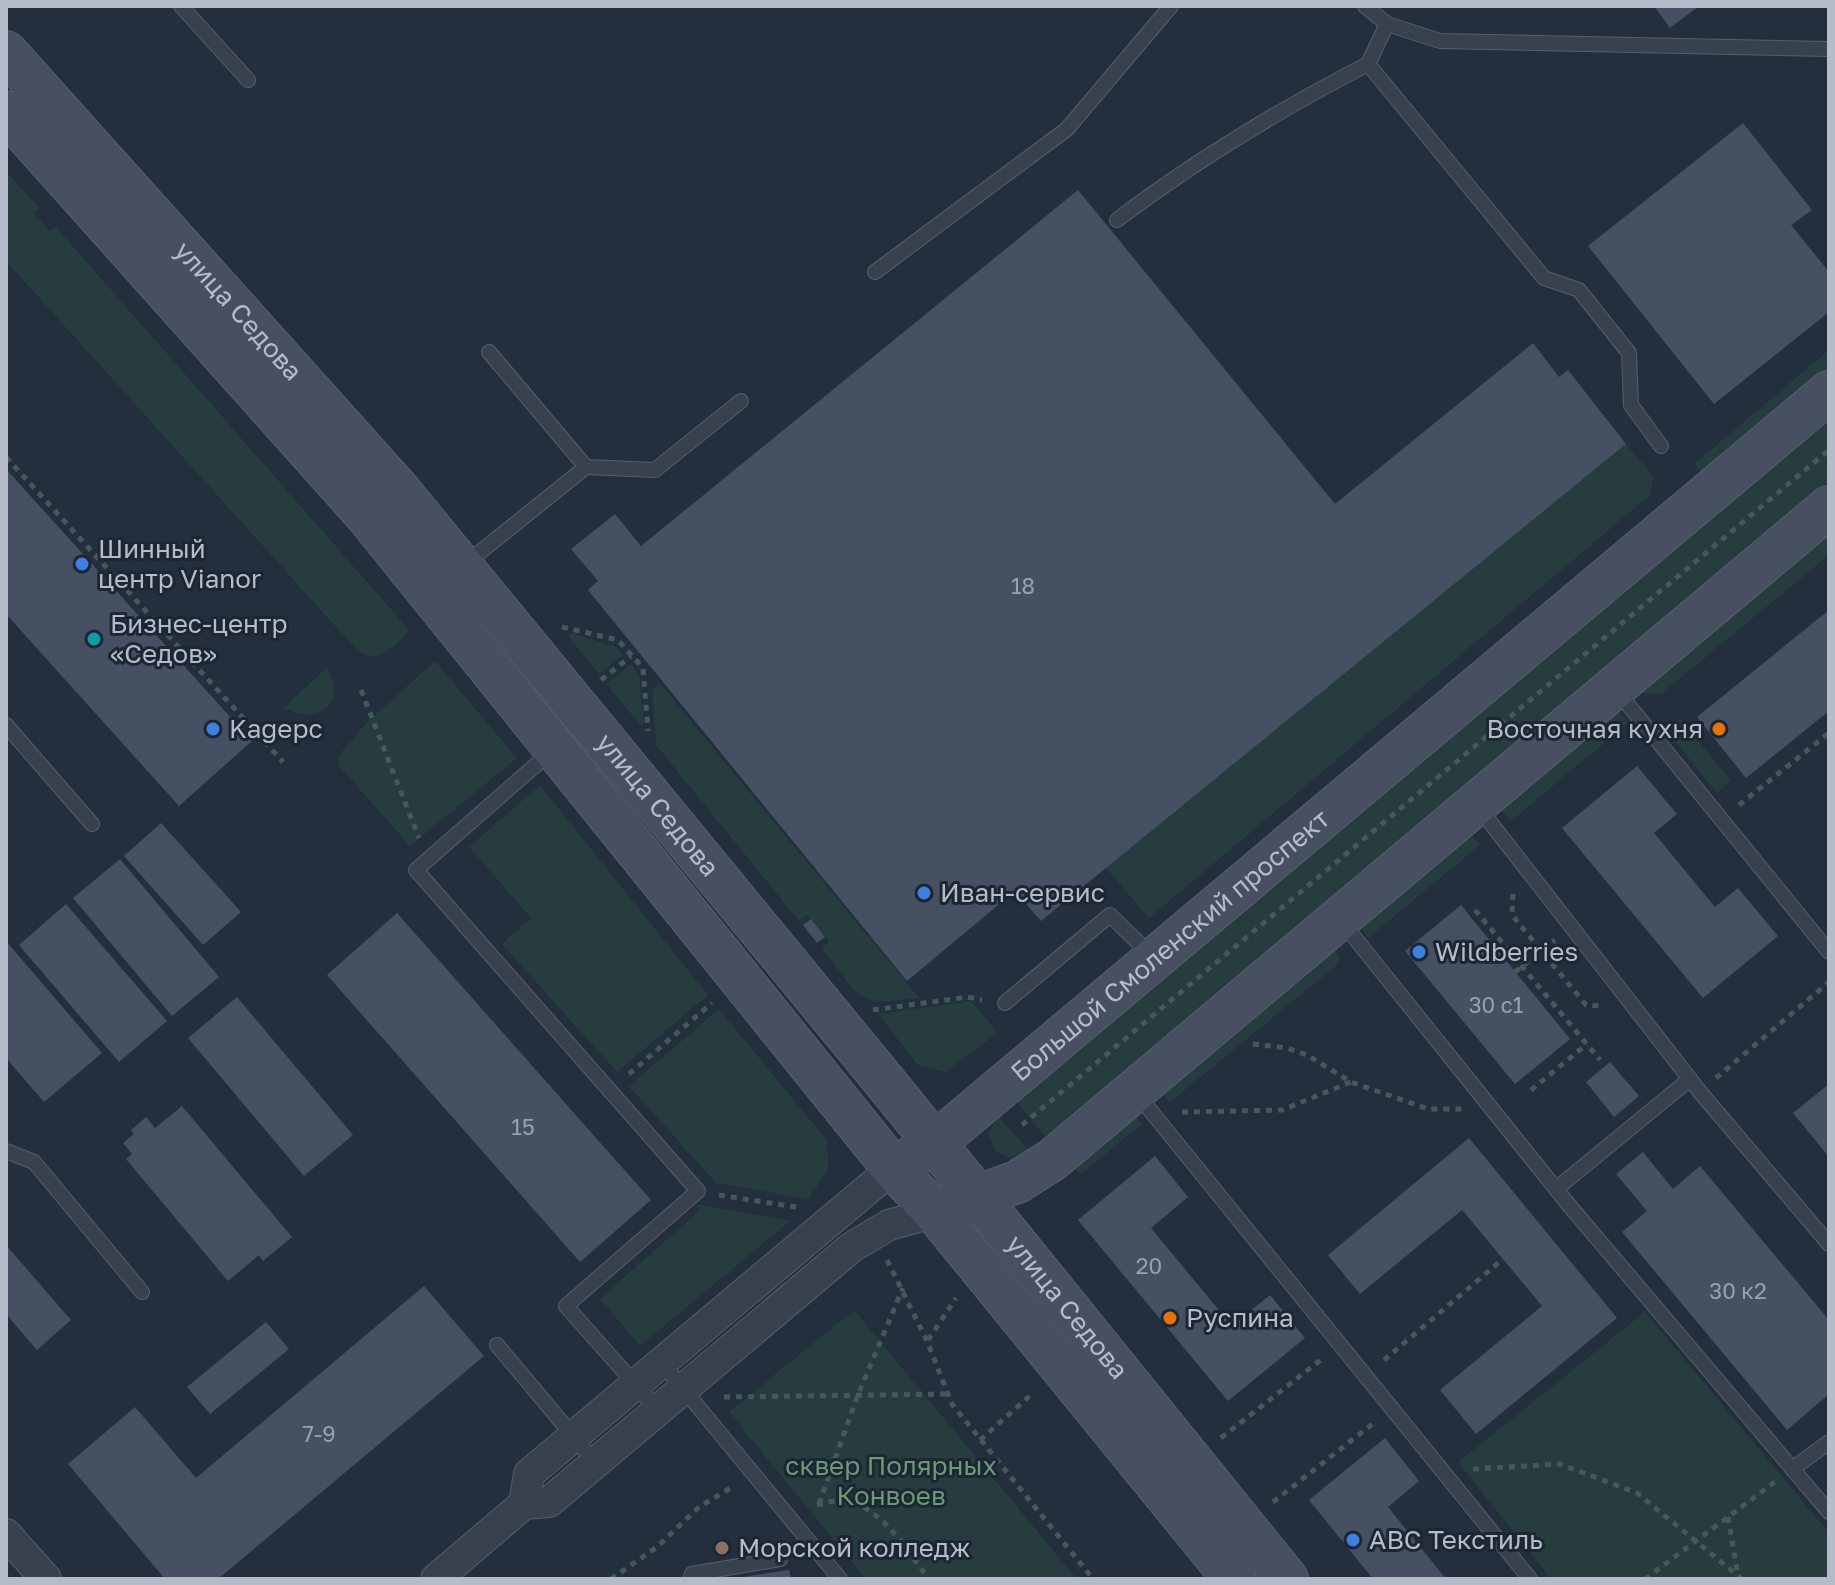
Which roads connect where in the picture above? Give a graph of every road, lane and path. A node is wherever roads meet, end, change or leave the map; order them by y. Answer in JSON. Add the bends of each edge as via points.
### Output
{"nodes":[{"id":1,"x":181,"y":6,"type":"edge"},
{"id":2,"x":1171,"y":6,"type":"edge"},
{"id":3,"x":1365,"y":6,"type":"edge"},
{"id":4,"x":1387,"y":24,"type":"junction"},
{"id":5,"x":1829,"y":49,"type":"edge"},
{"id":6,"x":6,"y":52,"type":"edge"},
{"id":7,"x":1368,"y":64,"type":"junction"},
{"id":8,"x":248,"y":80,"type":"dead end"},
{"id":9,"x":6,"y":112,"type":"edge"},
{"id":10,"x":1117,"y":220,"type":"dead end"},
{"id":11,"x":875,"y":272,"type":"dead end"},
{"id":12,"x":489,"y":352,"type":"dead end"},
{"id":13,"x":1829,"y":392,"type":"edge"},
{"id":14,"x":741,"y":401,"type":"dead end"},
{"id":15,"x":1661,"y":446,"type":"dead end"},
{"id":16,"x":1829,"y":450,"type":"edge"},
{"id":17,"x":6,"y":457,"type":"edge"},
{"id":18,"x":586,"y":467,"type":"junction"},
{"id":19,"x":1829,"y":507,"type":"edge"},
{"id":20,"x":455,"y":591,"type":"junction"},
{"id":21,"x":549,"y":624,"type":"dead end"},
{"id":22,"x":631,"y":656,"type":"junction"},
{"id":23,"x":597,"y":684,"type":"dead end"},
{"id":24,"x":1614,"y":687,"type":"junction"},
{"id":25,"x":361,"y":690,"type":"dead end"},
{"id":26,"x":6,"y":725,"type":"edge"},
{"id":27,"x":648,"y":732,"type":"dead end"},
{"id":28,"x":1829,"y":733,"type":"edge"},
{"id":29,"x":557,"y":747,"type":"junction"},
{"id":30,"x":283,"y":762,"type":"dead end"},
{"id":31,"x":1475,"y":803,"type":"junction"},
{"id":32,"x":1719,"y":820,"type":"junction"},
{"id":33,"x":92,"y":824,"type":"dead end"},
{"id":34,"x":428,"y":860,"type":"junction"},
{"id":35,"x":1506,"y":885,"type":"dead end"},
{"id":36,"x":1475,"y":910,"type":"dead end"},
{"id":37,"x":1339,"y":918,"type":"junction"},
{"id":38,"x":1829,"y":952,"type":"edge"},
{"id":39,"x":1154,"y":958,"type":"junction"},
{"id":40,"x":1531,"y":959,"type":"dead end"},
{"id":41,"x":1522,"y":966,"type":"junction"},
{"id":42,"x":1515,"y":972,"type":"dead end"},
{"id":43,"x":1829,"y":982,"type":"edge"},
{"id":44,"x":719,"y":997,"type":"dead end"},
{"id":45,"x":1005,"y":1003,"type":"joint"},
{"id":46,"x":1606,"y":1006,"type":"dead end"},
{"id":47,"x":864,"y":1011,"type":"dead end"},
{"id":48,"x":1253,"y":1044,"type":"dead end"},
{"id":49,"x":1587,"y":1044,"type":"junction"},
{"id":50,"x":1600,"y":1060,"type":"dead end"},
{"id":51,"x":1690,"y":1079,"type":"junction"},
{"id":52,"x":1351,"y":1082,"type":"junction"},
{"id":53,"x":610,"y":1090,"type":"junction"},
{"id":54,"x":1531,"y":1090,"type":"dead end"},
{"id":55,"x":1134,"y":1091,"type":"junction"},
{"id":56,"x":1700,"y":1092,"type":"junction"},
{"id":57,"x":1492,"y":1109,"type":"junction"},
{"id":58,"x":1171,"y":1111,"type":"dead end"},
{"id":59,"x":1022,"y":1125,"type":"dead end"},
{"id":60,"x":935,"y":1143,"type":"junction"},
{"id":61,"x":6,"y":1151,"type":"edge"},
{"id":62,"x":893,"y":1168,"type":"junction"},
{"id":63,"x":1556,"y":1189,"type":"junction"},
{"id":64,"x":698,"y":1191,"type":"junction"},
{"id":65,"x":977,"y":1197,"type":"junction"},
{"id":66,"x":799,"y":1208,"type":"dead end"},
{"id":67,"x":935,"y":1212,"type":"junction"},
{"id":68,"x":1829,"y":1244,"type":"edge"},
{"id":69,"x":1503,"y":1259,"type":"dead end"},
{"id":70,"x":890,"y":1265,"type":"dead end"},
{"id":71,"x":903,"y":1287,"type":"junction"},
{"id":72,"x":961,"y":1291,"type":"dead end"},
{"id":73,"x":142,"y":1292,"type":"dead end"},
{"id":74,"x":927,"y":1341,"type":"junction"},
{"id":75,"x":497,"y":1345,"type":"dead end"},
{"id":76,"x":1340,"y":1345,"type":"junction"},
{"id":77,"x":662,"y":1363,"type":"junction"},
{"id":78,"x":1365,"y":1376,"type":"junction"},
{"id":79,"x":636,"y":1385,"type":"junction"},
{"id":80,"x":1039,"y":1387,"type":"dead end"},
{"id":81,"x":683,"y":1389,"type":"junction"},
{"id":82,"x":948,"y":1394,"type":"junction"},
{"id":83,"x":719,"y":1397,"type":"dead end"},
{"id":84,"x":857,"y":1397,"type":"junction"},
{"id":85,"x":1392,"y":1409,"type":"junction"},
{"id":86,"x":658,"y":1410,"type":"junction"},
{"id":87,"x":574,"y":1437,"type":"junction"},
{"id":88,"x":980,"y":1440,"type":"junction"},
{"id":89,"x":1829,"y":1442,"type":"edge"},
{"id":90,"x":1215,"y":1443,"type":"dead end"},
{"id":91,"x":595,"y":1462,"type":"junction"},
{"id":92,"x":1444,"y":1473,"type":"junction"},
{"id":93,"x":1787,"y":1473,"type":"junction"},
{"id":94,"x":736,"y":1484,"type":"dead end"},
{"id":95,"x":524,"y":1504,"type":"junction"},
{"id":96,"x":819,"y":1504,"type":"junction"},
{"id":97,"x":1266,"y":1507,"type":"dead end"},
{"id":98,"x":1829,"y":1512,"type":"edge"},
{"id":99,"x":1728,"y":1517,"type":"junction"},
{"id":100,"x":794,"y":1523,"type":"junction"},
{"id":101,"x":6,"y":1534,"type":"edge"},
{"id":102,"x":1694,"y":1543,"type":"junction"},
{"id":103,"x":780,"y":1559,"type":"dead end"},
{"id":104,"x":1740,"y":1578,"type":"edge"},
{"id":105,"x":46,"y":1579,"type":"edge"},
{"id":106,"x":436,"y":1579,"type":"edge"},
{"id":107,"x":611,"y":1579,"type":"edge"},
{"id":108,"x":690,"y":1579,"type":"edge"},
{"id":109,"x":840,"y":1579,"type":"edge"},
{"id":110,"x":929,"y":1579,"type":"edge"},
{"id":111,"x":1093,"y":1579,"type":"edge"},
{"id":112,"x":1234,"y":1579,"type":"edge"},
{"id":113,"x":1287,"y":1579,"type":"edge"},
{"id":114,"x":1530,"y":1579,"type":"edge"},
{"id":115,"x":1645,"y":1579,"type":"edge"}],
"edges":[{"from":1,"to":8,"type":"lane"},
{"from":2,"to":11,"type":"lane","via":[[1067,129]]},
{"from":3,"to":4,"type":"lane"},
{"from":4,"to":5,"type":"lane","via":[[1440,41]]},
{"from":4,"to":7,"type":"lane"},
{"from":6,"to":20,"type":"main road","name":"улица Седова","via":[[398,489]]},
{"from":7,"to":10,"type":"lane","via":[[1182,170]]},
{"from":7,"to":15,"type":"lane","via":[[1544,278],[1579,290],[1629,353],[1631,405]]},
{"from":9,"to":20,"type":"main road","name":"улица Седова","via":[[367,516]]},
{"from":12,"to":18,"type":"lane"},
{"from":13,"to":39,"type":"main road","name":"Большой Смоленский проспект"},
{"from":14,"to":18,"type":"lane","via":[[655,470]]},
{"from":16,"to":59,"type":"path"},
{"from":17,"to":30,"type":"path"},
{"from":18,"to":20,"type":"lane"},
{"from":19,"to":24,"type":"main road"},
{"from":20,"to":29,"type":"main road","name":"улица Седова"},
{"from":20,"to":60,"type":"main road","name":"улица Седова"},
{"from":21,"to":22,"type":"path","via":[[618,640]]},
{"from":22,"to":23,"type":"path"},
{"from":22,"to":27,"type":"path","via":[[643,668]]},
{"from":24,"to":31,"type":"main road"},
{"from":24,"to":32,"type":"lane"},
{"from":25,"to":34,"type":"path"},
{"from":26,"to":33,"type":"lane"},
{"from":28,"to":32,"type":"path"},
{"from":29,"to":34,"type":"lane"},
{"from":29,"to":62,"type":"main road","name":"улица Седова"},
{"from":31,"to":37,"type":"main road"},
{"from":31,"to":51,"type":"lane"},
{"from":32,"to":38,"type":"lane"},
{"from":34,"to":53,"type":"lane","via":[[416,870]]},
{"from":35,"to":46,"type":"path","via":[[1514,895],[1512,915],[1550,962],[1586,1005]]},
{"from":36,"to":41,"type":"path"},
{"from":37,"to":55,"type":"main road"},
{"from":37,"to":57,"type":"lane"},
{"from":39,"to":45,"type":"lane","via":[[1110,915]]},
{"from":39,"to":60,"type":"main road","name":"Большой Смоленский проспект"},
{"from":40,"to":41,"type":"path"},
{"from":41,"to":42,"type":"path"},
{"from":41,"to":49,"type":"path"},
{"from":43,"to":56,"type":"path"},
{"from":44,"to":53,"type":"path"},
{"from":45,"to":47,"type":"path","via":[[968,997]]},
{"from":48,"to":52,"type":"path","via":[[1307,1055]]},
{"from":49,"to":50,"type":"path"},
{"from":49,"to":54,"type":"path"},
{"from":51,"to":56,"type":"lane"},
{"from":51,"to":63,"type":"lane"},
{"from":52,"to":57,"type":"path","via":[[1428,1109]]},
{"from":52,"to":58,"type":"path","via":[[1282,1110]]},
{"from":53,"to":64,"type":"lane"},
{"from":55,"to":65,"type":"main road","via":[[1052,1160],[1017,1182]]},
{"from":55,"to":76,"type":"lane"},
{"from":56,"to":68,"type":"lane"},
{"from":57,"to":63,"type":"lane"},
{"from":60,"to":62,"type":"main road","name":"Большой Смоленский проспект"},
{"from":60,"to":65,"type":"main road","name":"улица Седова"},
{"from":61,"to":73,"type":"lane","via":[[34,1162]]},
{"from":62,"to":67,"type":"main road","name":"улица Седова"},
{"from":62,"to":77,"type":"street","name":"Большой Смоленский проспект"},
{"from":63,"to":93,"type":"lane"},
{"from":64,"to":66,"type":"path"},
{"from":64,"to":79,"type":"lane","via":[[566,1306]]},
{"from":65,"to":67,"type":"main road"},
{"from":65,"to":113,"type":"main road","name":"улица Седова"},
{"from":67,"to":81,"type":"street","via":[[889,1225],[852,1247]]},
{"from":67,"to":112,"type":"main road","name":"улица Седова"},
{"from":69,"to":78,"type":"path"},
{"from":70,"to":71,"type":"path"},
{"from":71,"to":74,"type":"path"},
{"from":71,"to":84,"type":"path"},
{"from":72,"to":74,"type":"path"},
{"from":74,"to":82,"type":"path"},
{"from":75,"to":87,"type":"lane"},
{"from":76,"to":78,"type":"lane"},
{"from":76,"to":90,"type":"path"},
{"from":77,"to":79,"type":"street","name":"Большой Смоленский проспект"},
{"from":77,"to":81,"type":"lane"},
{"from":78,"to":85,"type":"lane"},
{"from":79,"to":86,"type":"lane"},
{"from":79,"to":87,"type":"street","name":"Большой Смоленский проспект"},
{"from":80,"to":88,"type":"path"},
{"from":81,"to":86,"type":"street"},
{"from":81,"to":100,"type":"lane"},
{"from":82,"to":84,"type":"path"},
{"from":82,"to":88,"type":"path"},
{"from":83,"to":84,"type":"path"},
{"from":84,"to":96,"type":"path"},
{"from":85,"to":92,"type":"lane"},
{"from":85,"to":97,"type":"path"},
{"from":86,"to":91,"type":"street"},
{"from":87,"to":91,"type":"lane"},
{"from":87,"to":95,"type":"street","name":"Большой Смоленский проспект","via":[[529,1474]]},
{"from":88,"to":111,"type":"path"},
{"from":89,"to":93,"type":"lane"},
{"from":91,"to":95,"type":"street","via":[[549,1502]]},
{"from":92,"to":102,"type":"path","via":[[1560,1464],[1637,1493]]},
{"from":92,"to":114,"type":"lane"},
{"from":93,"to":98,"type":"lane"},
{"from":93,"to":99,"type":"path"},
{"from":94,"to":107,"type":"path","via":[[699,1507],[657,1547]]},
{"from":95,"to":106,"type":"street"},
{"from":96,"to":100,"type":"path"},
{"from":96,"to":110,"type":"path","via":[[842,1501],[866,1507],[882,1519]]},
{"from":99,"to":102,"type":"path"},
{"from":99,"to":104,"type":"path"},
{"from":100,"to":109,"type":"lane"},
{"from":101,"to":105,"type":"street"},
{"from":102,"to":104,"type":"path"},
{"from":102,"to":115,"type":"path"},
{"from":103,"to":108,"type":"lane","via":[[692,1574]]}]}
